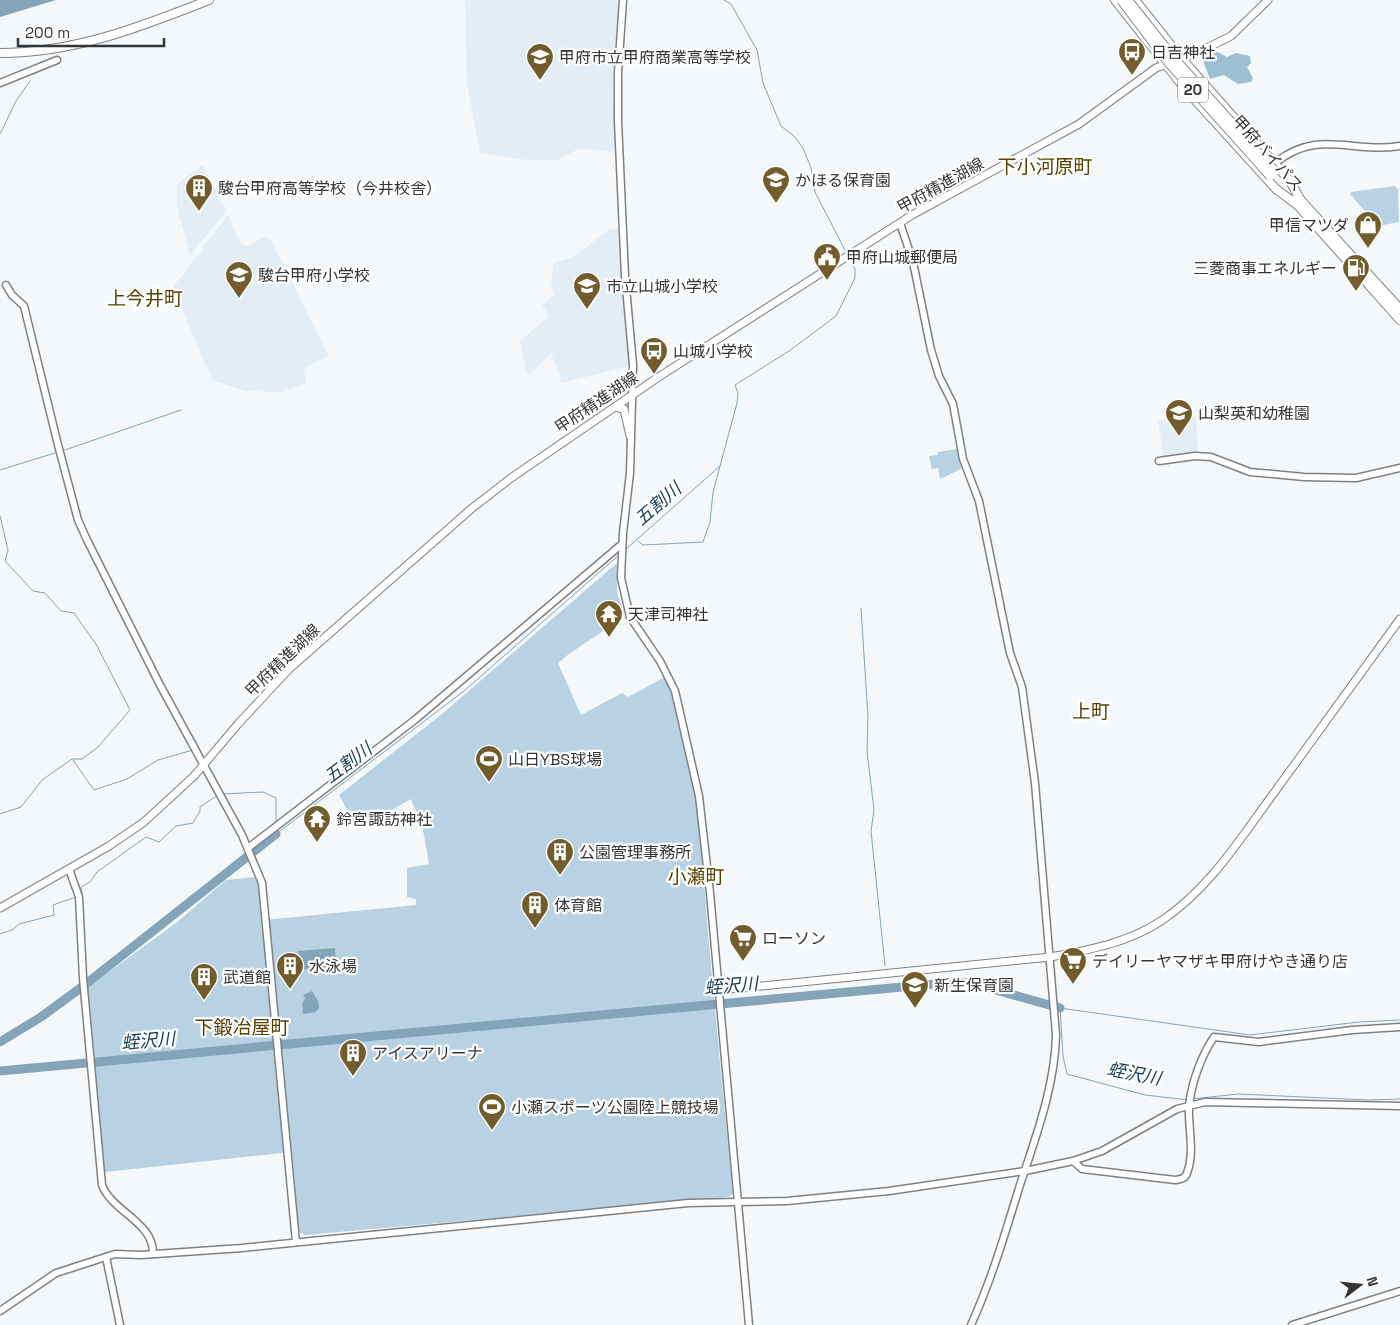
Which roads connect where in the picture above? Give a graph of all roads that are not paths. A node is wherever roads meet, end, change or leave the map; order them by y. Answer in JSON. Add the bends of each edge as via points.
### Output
{"nodes":[{"id":1,"x":209,"y":0,"type":"edge"},
{"id":2,"x":623,"y":0,"type":"edge"},
{"id":3,"x":1115,"y":0,"type":"edge"},
{"id":4,"x":1121,"y":0,"type":"edge"},
{"id":5,"x":1128,"y":0,"type":"edge"},
{"id":6,"x":1135,"y":0,"type":"edge"},
{"id":7,"x":1268,"y":0,"type":"edge"},
{"id":8,"x":0,"y":53,"type":"edge"},
{"id":9,"x":1182,"y":58,"type":"junction"},
{"id":10,"x":57,"y":60,"type":"dead end"},
{"id":11,"x":1165,"y":65,"type":"junction"},
{"id":12,"x":0,"y":83,"type":"edge"},
{"id":13,"x":1400,"y":146,"type":"edge"},
{"id":14,"x":1273,"y":170,"type":"junction"},
{"id":15,"x":1299,"y":202,"type":"junction"},
{"id":16,"x":900,"y":223,"type":"junction"},
{"id":17,"x":6,"y":285,"type":"dead end"},
{"id":18,"x":1386,"y":305,"type":"junction"},
{"id":19,"x":1398,"y":306,"type":"edge"},
{"id":20,"x":1400,"y":320,"type":"edge"},
{"id":21,"x":632,"y":396,"type":"junction"},
{"id":22,"x":614,"y":408,"type":"junction"},
{"id":23,"x":630,"y":436,"type":"junction"},
{"id":24,"x":1160,"y":461,"type":"dead end"},
{"id":25,"x":1400,"y":468,"type":"edge"},
{"id":26,"x":622,"y":549,"type":"junction"},
{"id":27,"x":1400,"y":619,"type":"edge"},
{"id":28,"x":203,"y":766,"type":"junction"},
{"id":29,"x":250,"y":852,"type":"junction"},
{"id":30,"x":69,"y":869,"type":"junction"},
{"id":31,"x":0,"y":908,"type":"edge"},
{"id":32,"x":1050,"y":958,"type":"junction"},
{"id":33,"x":717,"y":986,"type":"junction"},
{"id":34,"x":1400,"y":1027,"type":"edge"},
{"id":35,"x":1190,"y":1101,"type":"junction"},
{"id":36,"x":1400,"y":1106,"type":"edge"},
{"id":37,"x":1073,"y":1161,"type":"junction"},
{"id":38,"x":1025,"y":1171,"type":"junction"},
{"id":39,"x":737,"y":1201,"type":"junction"},
{"id":40,"x":296,"y":1242,"type":"junction"},
{"id":41,"x":153,"y":1254,"type":"junction"},
{"id":42,"x":106,"y":1257,"type":"junction"},
{"id":43,"x":1400,"y":1291,"type":"edge"},
{"id":44,"x":0,"y":1312,"type":"edge"},
{"id":45,"x":120,"y":1325,"type":"edge"},
{"id":46,"x":748,"y":1325,"type":"edge"},
{"id":47,"x":971,"y":1325,"type":"edge"},
{"id":48,"x":1292,"y":1325,"type":"edge"}],
"edges":[{"from":1,"to":8,"type":"highway","via":[[85,44]]},
{"from":2,"to":21,"type":"street","via":[[618,121],[625,276],[633,356]]},
{"from":3,"to":11,"type":"highway"},
{"from":4,"to":14,"type":"highway","name":"甲府バイパス","number":"20","bridge":true,"via":[[1167,61]]},
{"from":5,"to":14,"type":"highway","name":"甲府バイパス","number":"20","bridge":true,"via":[[1174,58]]},
{"from":6,"to":9,"type":"highway"},
{"from":7,"to":9,"type":"main road","name":"甲府精進湖線","via":[[1231,36]]},
{"from":9,"to":11,"type":"main road","name":"甲府精進湖線"},
{"from":9,"to":14,"type":"highway"},
{"from":10,"to":12,"type":"street"},
{"from":11,"to":15,"type":"highway","via":[[1276,189]]},
{"from":11,"to":16,"type":"main road","name":"甲府精進湖線","via":[[1149,73],[1080,124]]},
{"from":13,"to":14,"type":"street","via":[[1308,145],[1290,152]]},
{"from":14,"to":15,"type":"highway","name":"甲府バイパス","number":"20"},
{"from":14,"to":15,"type":"highway","via":[[1290,181]]},
{"from":15,"to":18,"type":"highway","name":"甲府バイパス","number":"20"},
{"from":15,"to":19,"type":"highway","name":"甲府バイパス","number":"20"},
{"from":16,"to":21,"type":"main road","name":"甲府精進湖線"},
{"from":16,"to":32,"type":"street","via":[[911,254],[929,344],[939,376],[953,404],[963,459],[979,501],[1010,653],[1022,687],[1033,756]]},
{"from":17,"to":28,"type":"street","via":[[24,306],[58,445],[86,540]]},
{"from":18,"to":19,"type":"street"},
{"from":18,"to":20,"type":"highway","name":"甲府バイパス","number":"20"},
{"from":21,"to":22,"type":"main road","name":"甲府精進湖線"},
{"from":21,"to":23,"type":"street"},
{"from":22,"to":23,"type":"main road","via":[[624,409]]},
{"from":22,"to":28,"type":"main road","name":"甲府精進湖線","via":[[489,495],[383,586],[289,669]]},
{"from":23,"to":26,"type":"street","via":[[630,473]]},
{"from":24,"to":25,"type":"street","via":[[1211,457],[1250,472],[1304,477],[1356,478]]},
{"from":26,"to":29,"type":"street","via":[[416,719],[276,827]]},
{"from":26,"to":33,"type":"street","via":[[621,578],[627,609],[667,672],[692,757],[705,843]]},
{"from":27,"to":32,"type":"main road","via":[[1233,850],[1194,894],[1161,921],[1127,938],[1091,950]]},
{"from":28,"to":29,"type":"street"},
{"from":28,"to":30,"type":"main road","name":"甲府精進湖線","via":[[144,822]]},
{"from":29,"to":40,"type":"street","via":[[264,898]]},
{"from":30,"to":31,"type":"main road","name":"甲府精進湖線"},
{"from":30,"to":41,"type":"street","via":[[79,894],[84,989],[102,1184],[110,1200],[145,1231]]},
{"from":32,"to":33,"type":"main road","via":[[742,988]]},
{"from":32,"to":38,"type":"street","via":[[1056,1035],[1054,1065]]},
{"from":33,"to":39,"type":"street"},
{"from":34,"to":35,"type":"street","via":[[1259,1042],[1214,1037],[1203,1058]]},
{"from":35,"to":36,"type":"street"},
{"from":35,"to":37,"type":"street","via":[[1114,1146]]},
{"from":35,"to":37,"type":"street","via":[[1190,1164],[1183,1179],[1082,1169]]},
{"from":37,"to":38,"type":"street"},
{"from":38,"to":39,"type":"street","via":[[889,1191],[786,1201]]},
{"from":38,"to":47,"type":"street","via":[[986,1290]]},
{"from":39,"to":40,"type":"street","via":[[688,1203]]},
{"from":39,"to":46,"type":"street"},
{"from":40,"to":41,"type":"street"},
{"from":41,"to":42,"type":"street"},
{"from":42,"to":44,"type":"street","via":[[56,1273]]},
{"from":42,"to":45,"type":"street"},
{"from":43,"to":48,"type":"street"}]}
